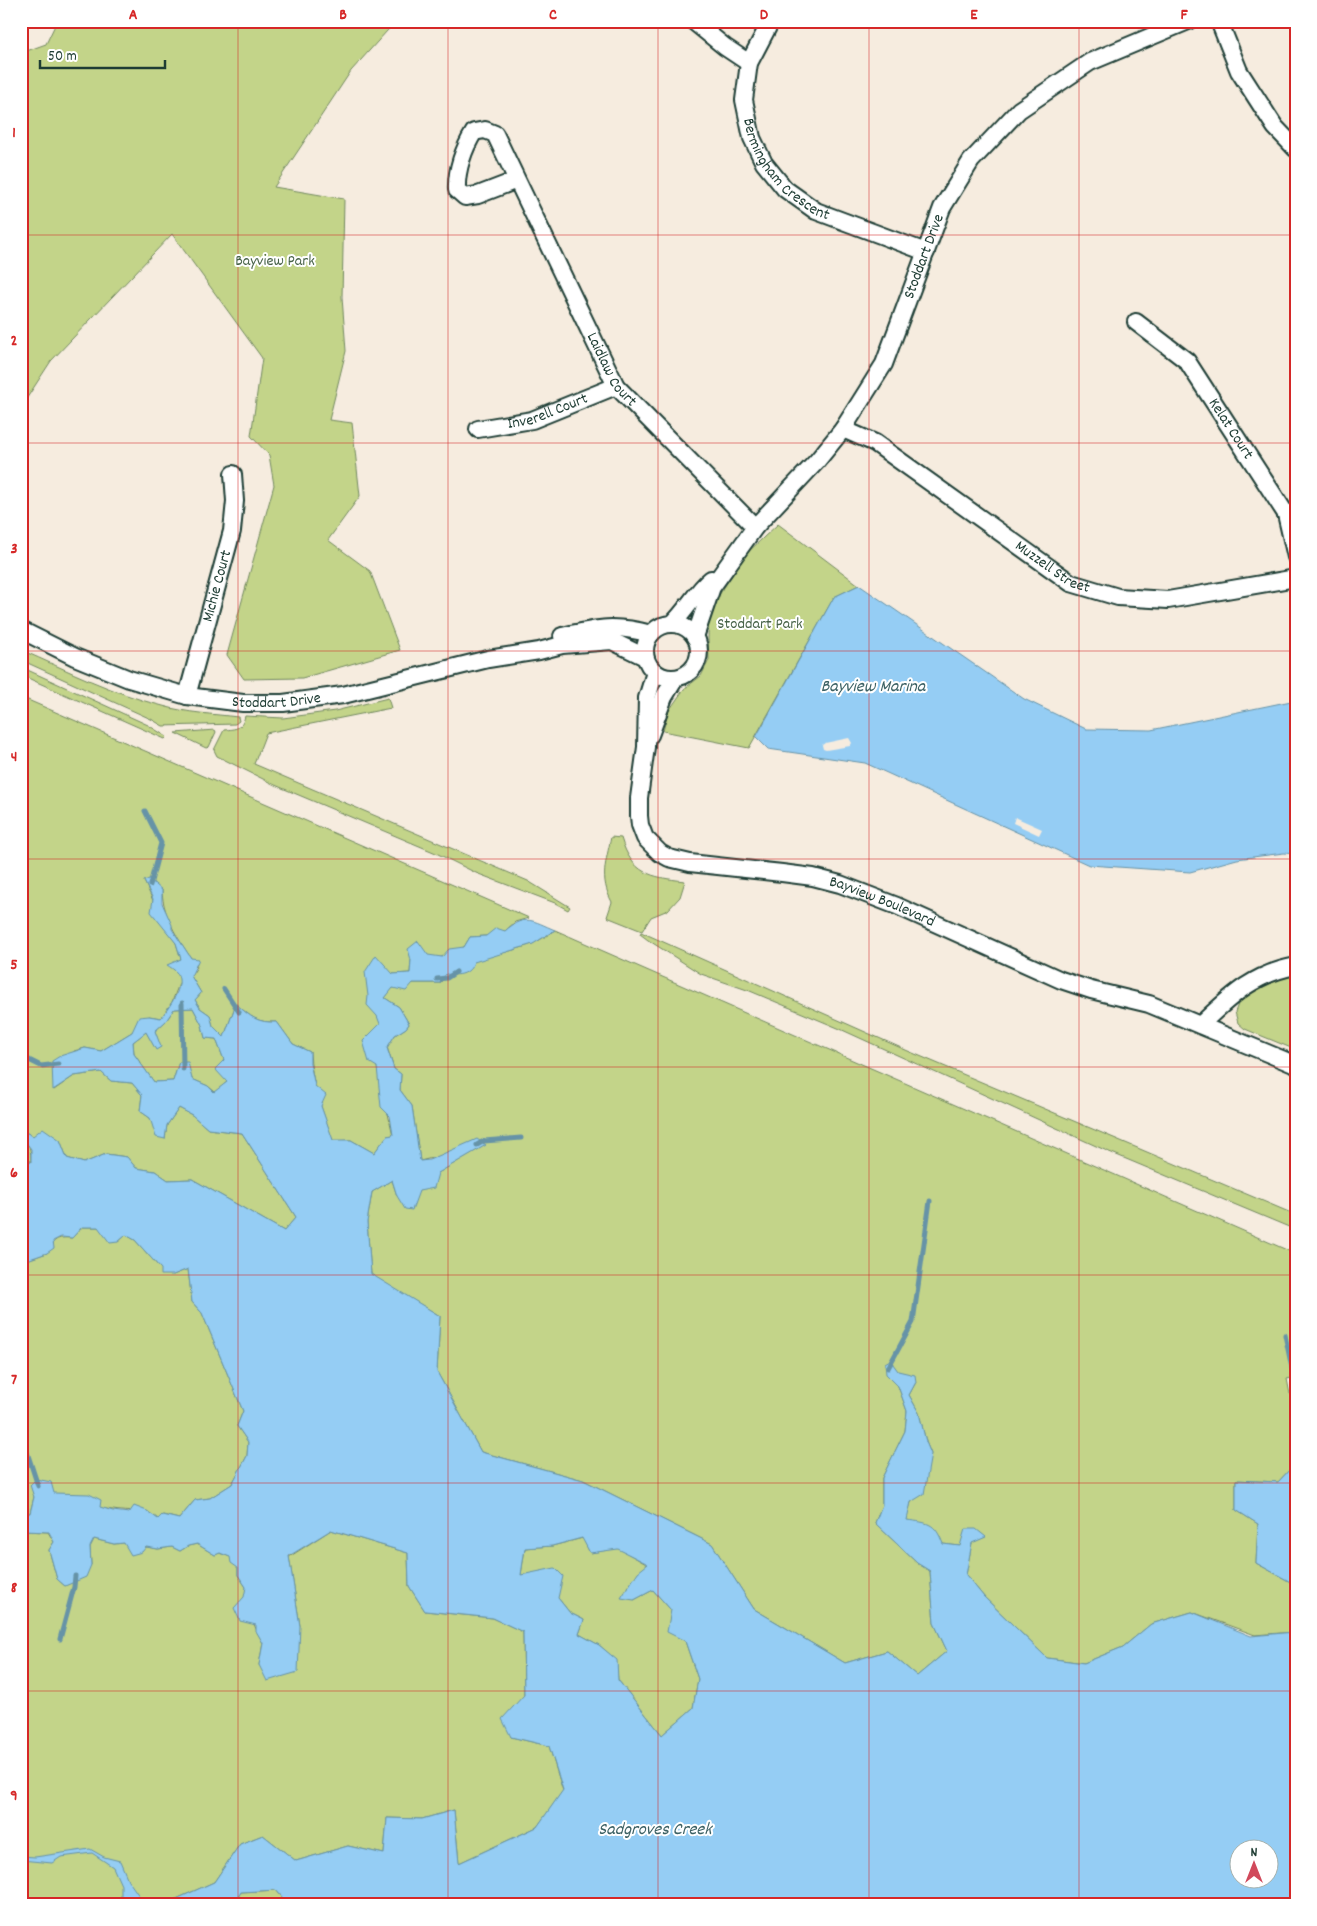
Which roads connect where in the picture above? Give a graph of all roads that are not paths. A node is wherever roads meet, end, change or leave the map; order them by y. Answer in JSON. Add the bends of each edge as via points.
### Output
{"nodes":[{"id":1,"x":693,"y":21,"type":"edge"},
{"id":2,"x":771,"y":21,"type":"edge"},
{"id":3,"x":1188,"y":21,"type":"edge"},
{"id":4,"x":1219,"y":21,"type":"edge"},
{"id":5,"x":749,"y":63,"type":"junction"},
{"id":6,"x":1296,"y":149,"type":"edge"},
{"id":7,"x":517,"y":180,"type":"dead end"},
{"id":8,"x":926,"y":252,"type":"junction"},
{"id":9,"x":1136,"y":322,"type":"dead end"},
{"id":10,"x":616,"y":386,"type":"junction"},
{"id":11,"x":478,"y":429,"type":"dead end"},
{"id":12,"x":843,"y":429,"type":"junction"},
{"id":13,"x":232,"y":474,"type":"dead end"},
{"id":14,"x":755,"y":526,"type":"junction"},
{"id":15,"x":1296,"y":557,"type":"edge"},
{"id":16,"x":728,"y":564,"type":"junction"},
{"id":17,"x":1296,"y":578,"type":"edge"},
{"id":18,"x":672,"y":624,"type":"junction"},
{"id":19,"x":21,"y":630,"type":"edge"},
{"id":20,"x":651,"y":634,"type":"junction"},
{"id":21,"x":695,"y":636,"type":"junction"},
{"id":22,"x":539,"y":651,"type":"junction"},
{"id":23,"x":645,"y":657,"type":"junction"},
{"id":24,"x":655,"y":672,"type":"junction"},
{"id":25,"x":675,"y":678,"type":"junction"},
{"id":26,"x":187,"y":696,"type":"junction"},
{"id":27,"x":646,"y":746,"type":"junction"},
{"id":28,"x":1296,"y":966,"type":"edge"},
{"id":29,"x":1200,"y":1025,"type":"junction"},
{"id":30,"x":1296,"y":1065,"type":"edge"}],
"edges":[{"from":1,"to":5,"type":"street"},
{"from":2,"to":5,"type":"street","name":"Bermingham Crescent"},
{"from":3,"to":8,"type":"street","name":"Stoddart Drive","via":[[1090,62],[1018,110],[971,162],[942,208]]},
{"from":4,"to":6,"type":"street","via":[[1239,71],[1275,127]]},
{"from":5,"to":8,"type":"street","name":"Bermingham Crescent","via":[[744,100],[752,138],[764,163],[785,189],[816,211]]},
{"from":7,"to":10,"type":"street","name":"Laidlaw Court"},
{"from":8,"to":12,"type":"street","name":"Stoddart Drive","via":[[884,364]]},
{"from":9,"to":15,"type":"street","name":"Kelat Court","via":[[1187,361],[1286,514]]},
{"from":10,"to":11,"type":"street","name":"Inverell Court","via":[[532,420]]},
{"from":10,"to":14,"type":"street","name":"Laidlaw Court"},
{"from":12,"to":14,"type":"street","name":"Stoddart Drive"},
{"from":12,"to":17,"type":"street","name":"Muzzell Street","via":[[875,443],[1071,583],[1118,597],[1168,600]]},
{"from":13,"to":26,"type":"street","name":"Michie Court","via":[[235,501],[232,531]]},
{"from":14,"to":16,"type":"street","name":"Stoddart Drive"},
{"from":16,"to":18,"type":"street","name":"Stoddart Drive","via":[[703,585]]},
{"from":16,"to":21,"type":"street","name":"Stoddart Drive","via":[[712,587]]},
{"from":18,"to":20,"type":"street","via":[[660,626]]},
{"from":18,"to":21,"type":"street","via":[[689,630]]},
{"from":19,"to":26,"type":"street","name":"Stoddart Drive","via":[[129,679]]},
{"from":20,"to":22,"type":"street","name":"Stoddart Drive","via":[[626,627],[607,627],[560,637]]},
{"from":20,"to":23,"type":"street","via":[[644,649]]},
{"from":21,"to":25,"type":"street","via":[[699,658],[694,668]]},
{"from":22,"to":23,"type":"street","name":"Stoddart Drive","via":[[562,644],[612,641]]},
{"from":22,"to":26,"type":"street","name":"Stoddart Drive","via":[[311,700],[243,703]]},
{"from":23,"to":24,"type":"street"},
{"from":24,"to":25,"type":"street","via":[[664,678]]},
{"from":24,"to":27,"type":"street","name":"Bayview Boulevard","via":[[647,698]]},
{"from":25,"to":27,"type":"street","name":"Bayview Boulevard","via":[[664,697]]},
{"from":27,"to":29,"type":"street","name":"Bayview Boulevard","via":[[639,798],[640,825],[652,846],[669,858],[813,877],[840,884],[897,906],[1061,980],[1149,1004]]},
{"from":28,"to":29,"type":"street","via":[[1267,973],[1254,980],[1238,990]]},
{"from":29,"to":30,"type":"street","name":"Bayview Boulevard"}]}
